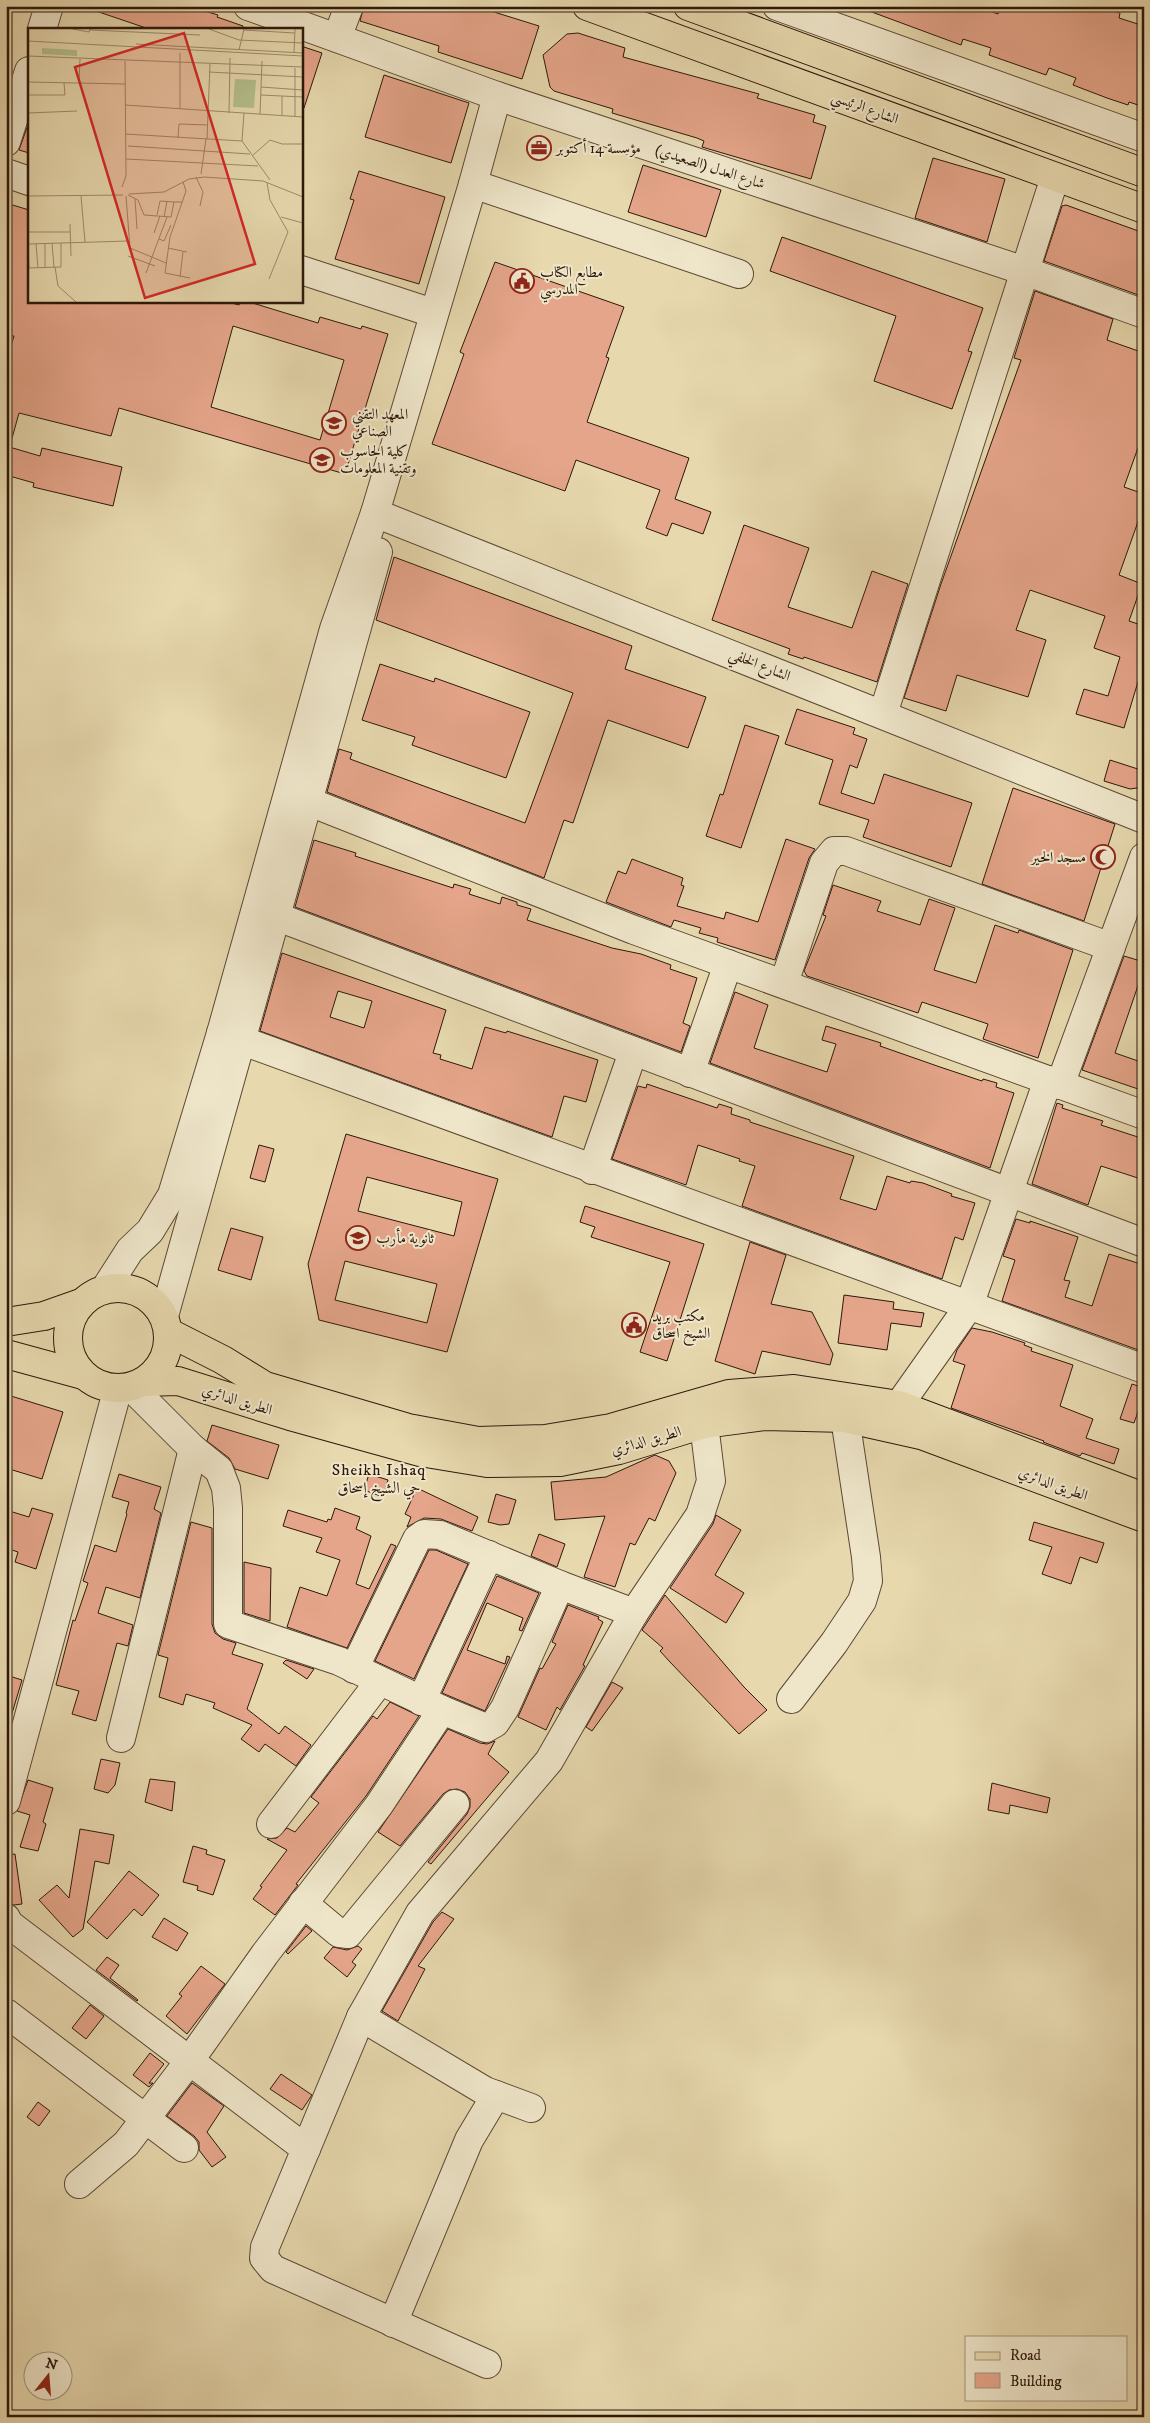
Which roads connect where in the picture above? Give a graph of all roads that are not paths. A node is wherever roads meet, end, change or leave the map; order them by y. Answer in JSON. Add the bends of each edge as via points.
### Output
{"nodes":[{"id":1,"x":49,"y":6,"type":"edge"},
{"id":2,"x":248,"y":6,"type":"edge"},
{"id":3,"x":349,"y":6,"type":"edge"},
{"id":4,"x":587,"y":6,"type":"edge"},
{"id":5,"x":688,"y":6,"type":"edge"},
{"id":6,"x":777,"y":6,"type":"edge"},
{"id":7,"x":42,"y":28,"type":"edge"},
{"id":8,"x":337,"y":38,"type":"junction"},
{"id":9,"x":28,"y":73,"type":"edge"},
{"id":10,"x":896,"y":82,"type":"junction"},
{"id":11,"x":497,"y":96,"type":"junction"},
{"id":12,"x":884,"y":115,"type":"junction"},
{"id":13,"x":1144,"y":138,"type":"edge"},
{"id":14,"x":6,"y":142,"type":"edge"},
{"id":15,"x":1144,"y":173,"type":"edge"},
{"id":16,"x":6,"y":174,"type":"edge"},
{"id":17,"x":1055,"y":177,"type":"junction"},
{"id":18,"x":28,"y":181,"type":"edge"},
{"id":19,"x":473,"y":184,"type":"junction"},
{"id":20,"x":1144,"y":209,"type":"edge"},
{"id":21,"x":302,"y":270,"type":"edge"},
{"id":22,"x":1025,"y":271,"type":"junction"},
{"id":23,"x":739,"y":274,"type":"dead end"},
{"id":24,"x":434,"y":313,"type":"junction"},
{"id":25,"x":1144,"y":314,"type":"edge"},
{"id":26,"x":375,"y":513,"type":"junction"},
{"id":27,"x":883,"y":714,"type":"junction"},
{"id":28,"x":297,"y":799,"type":"junction"},
{"id":29,"x":1144,"y":819,"type":"edge"},
{"id":30,"x":1144,"y":857,"type":"edge"},
{"id":31,"x":275,"y":916,"type":"junction"},
{"id":32,"x":1111,"y":947,"type":"junction"},
{"id":33,"x":728,"y":964,"type":"junction"},
{"id":34,"x":784,"y":983,"type":"junction"},
{"id":35,"x":230,"y":1036,"type":"junction"},
{"id":36,"x":633,"y":1052,"type":"junction"},
{"id":37,"x":690,"y":1073,"type":"junction"},
{"id":38,"x":1054,"y":1082,"type":"junction"},
{"id":39,"x":1144,"y":1115,"type":"edge"},
{"id":40,"x":592,"y":1170,"type":"junction"},
{"id":41,"x":1009,"y":1193,"type":"junction"},
{"id":42,"x":1144,"y":1243,"type":"edge"},
{"id":43,"x":105,"y":1289,"type":"junction"},
{"id":44,"x":81,"y":1303,"type":"junction"},
{"id":45,"x":970,"y":1306,"type":"junction"},
{"id":46,"x":6,"y":1322,"type":"edge"},
{"id":47,"x":166,"y":1324,"type":"junction"},
{"id":48,"x":6,"y":1354,"type":"edge"},
{"id":49,"x":1144,"y":1369,"type":"edge"},
{"id":50,"x":83,"y":1375,"type":"junction"},
{"id":51,"x":130,"y":1386,"type":"junction"},
{"id":52,"x":899,"y":1404,"type":"junction"},
{"id":53,"x":845,"y":1418,"type":"junction"},
{"id":54,"x":704,"y":1424,"type":"junction"},
{"id":55,"x":193,"y":1448,"type":"junction"},
{"id":56,"x":1144,"y":1497,"type":"edge"},
{"id":57,"x":1144,"y":1518,"type":"edge"},
{"id":58,"x":489,"y":1555,"type":"junction"},
{"id":59,"x":560,"y":1585,"type":"junction"},
{"id":60,"x":634,"y":1613,"type":"junction"},
{"id":61,"x":354,"y":1668,"type":"junction"},
{"id":62,"x":380,"y":1681,"type":"junction"},
{"id":63,"x":790,"y":1699,"type":"dead end"},
{"id":64,"x":432,"y":1706,"type":"junction"},
{"id":65,"x":122,"y":1738,"type":"dead end"},
{"id":66,"x":6,"y":1801,"type":"edge"},
{"id":67,"x":455,"y":1804,"type":"dead end"},
{"id":68,"x":271,"y":1824,"type":"dead end"},
{"id":69,"x":303,"y":1903,"type":"junction"},
{"id":70,"x":6,"y":1918,"type":"edge"},
{"id":71,"x":6,"y":2013,"type":"edge"},
{"id":72,"x":361,"y":2017,"type":"junction"},
{"id":73,"x":190,"y":2060,"type":"junction"},
{"id":74,"x":496,"y":2095,"type":"junction"},
{"id":75,"x":531,"y":2108,"type":"dead end"},
{"id":76,"x":145,"y":2118,"type":"junction"},
{"id":77,"x":184,"y":2148,"type":"dead end"},
{"id":78,"x":306,"y":2149,"type":"junction"},
{"id":79,"x":79,"y":2184,"type":"dead end"},
{"id":80,"x":393,"y":2322,"type":"junction"},
{"id":81,"x":487,"y":2364,"type":"dead end"}],
"edges":[{"from":1,"to":7,"type":"street"},
{"from":2,"to":8,"type":"street","name":"شارع العدل (الصعيدي)"},
{"from":3,"to":8,"type":"street"},
{"from":4,"to":12,"type":"main road","name":"الشارع الرئيسي"},
{"from":5,"to":10,"type":"main road"},
{"from":6,"to":13,"type":"street"},
{"from":8,"to":11,"type":"street","name":"شارع العدل (الصعيدي)"},
{"from":9,"to":14,"type":"street"},
{"from":10,"to":12,"type":"main road"},
{"from":10,"to":15,"type":"main road"},
{"from":11,"to":19,"type":"street"},
{"from":11,"to":22,"type":"street","name":"شارع العدل (الصعيدي)"},
{"from":12,"to":17,"type":"main road","name":"الشارع الرئيسي"},
{"from":16,"to":18,"type":"street"},
{"from":17,"to":20,"type":"main road","name":"الشارع الرئيسي"},
{"from":17,"to":22,"type":"street"},
{"from":19,"to":23,"type":"street"},
{"from":19,"to":24,"type":"street"},
{"from":21,"to":24,"type":"street"},
{"from":22,"to":25,"type":"street","name":"شارع العدل (الصعيدي)"},
{"from":22,"to":27,"type":"street"},
{"from":24,"to":26,"type":"street"},
{"from":26,"to":27,"type":"street","name":"الشارع الخلفي"},
{"from":26,"to":28,"type":"street"},
{"from":27,"to":29,"type":"street","name":"الشارع الخلفي"},
{"from":28,"to":31,"type":"street"},
{"from":28,"to":33,"type":"street"},
{"from":28,"to":35,"type":"street"},
{"from":30,"to":32,"type":"street"},
{"from":31,"to":35,"type":"street"},
{"from":31,"to":36,"type":"street"},
{"from":32,"to":34,"type":"street","via":[[846,851],[834,851],[824,863]]},
{"from":32,"to":38,"type":"street"},
{"from":33,"to":34,"type":"street"},
{"from":33,"to":37,"type":"street"},
{"from":34,"to":38,"type":"street"},
{"from":35,"to":40,"type":"street"},
{"from":35,"to":43,"type":"street","via":[[172,1196],[150,1231],[130,1250]]},
{"from":35,"to":47,"type":"street"},
{"from":36,"to":37,"type":"street"},
{"from":36,"to":40,"type":"street"},
{"from":37,"to":41,"type":"street"},
{"from":38,"to":39,"type":"street"},
{"from":38,"to":41,"type":"street"},
{"from":40,"to":45,"type":"street"},
{"from":41,"to":42,"type":"street"},
{"from":41,"to":45,"type":"street"},
{"from":43,"to":44,"type":"main road"},
{"from":43,"to":47,"type":"main road","via":[[119,1287],[145,1296],[156,1305]]},
{"from":44,"to":46,"type":"main road","via":[[44,1316]]},
{"from":44,"to":50,"type":"main road","via":[[68,1326],[67,1339],[69,1352]]},
{"from":45,"to":49,"type":"street"},
{"from":45,"to":52,"type":"street"},
{"from":47,"to":51,"type":"main road","via":[[168,1344],[160,1366]]},
{"from":47,"to":52,"type":"main road","name":"الطريق الدائري","via":[[265,1386],[408,1428],[478,1441],[545,1439],[611,1428],[729,1394],[794,1388]]},
{"from":48,"to":50,"type":"main road"},
{"from":50,"to":51,"type":"main road","via":[[100,1384]]},
{"from":51,"to":54,"type":"main road","name":"الطريق الدائري","via":[[178,1381],[420,1452],[487,1463],[560,1462],[618,1450]]},
{"from":51,"to":55,"type":"street"},
{"from":51,"to":66,"type":"street"},
{"from":52,"to":56,"type":"main road","name":"الطريق الدائري"},
{"from":53,"to":54,"type":"main road","name":"الطريق الدائري","via":[[765,1416]]},
{"from":53,"to":57,"type":"main road","name":"الطريق الدائري","via":[[922,1435]]},
{"from":53,"to":63,"type":"street","via":[[868,1581],[862,1601]]},
{"from":54,"to":60,"type":"street","via":[[711,1481],[700,1515]]},
{"from":55,"to":61,"type":"street","via":[[219,1470],[226,1488],[228,1624]]},
{"from":55,"to":65,"type":"street"},
{"from":58,"to":59,"type":"street"},
{"from":58,"to":61,"type":"street","via":[[440,1535],[424,1534],[417,1539]]},
{"from":58,"to":64,"type":"street"},
{"from":59,"to":60,"type":"street"},
{"from":59,"to":64,"type":"street","via":[[495,1724],[486,1728],[477,1726]]},
{"from":60,"to":72,"type":"street","via":[[549,1761],[420,1913]]},
{"from":61,"to":62,"type":"street"},
{"from":62,"to":64,"type":"street"},
{"from":62,"to":68,"type":"street"},
{"from":64,"to":69,"type":"street","via":[[379,1805]]},
{"from":67,"to":69,"type":"street","via":[[348,1934],[339,1933]]},
{"from":69,"to":73,"type":"street"},
{"from":70,"to":73,"type":"street","via":[[9,1924]]},
{"from":71,"to":76,"type":"street"},
{"from":72,"to":74,"type":"street"},
{"from":72,"to":78,"type":"street"},
{"from":73,"to":76,"type":"street"},
{"from":73,"to":78,"type":"street"},
{"from":74,"to":75,"type":"street"},
{"from":74,"to":80,"type":"street","via":[[469,2140]]},
{"from":76,"to":77,"type":"street"},
{"from":76,"to":79,"type":"street","via":[[126,2144]]},
{"from":78,"to":80,"type":"street","via":[[265,2247],[264,2258],[273,2269]]},
{"from":80,"to":81,"type":"street"}]}
